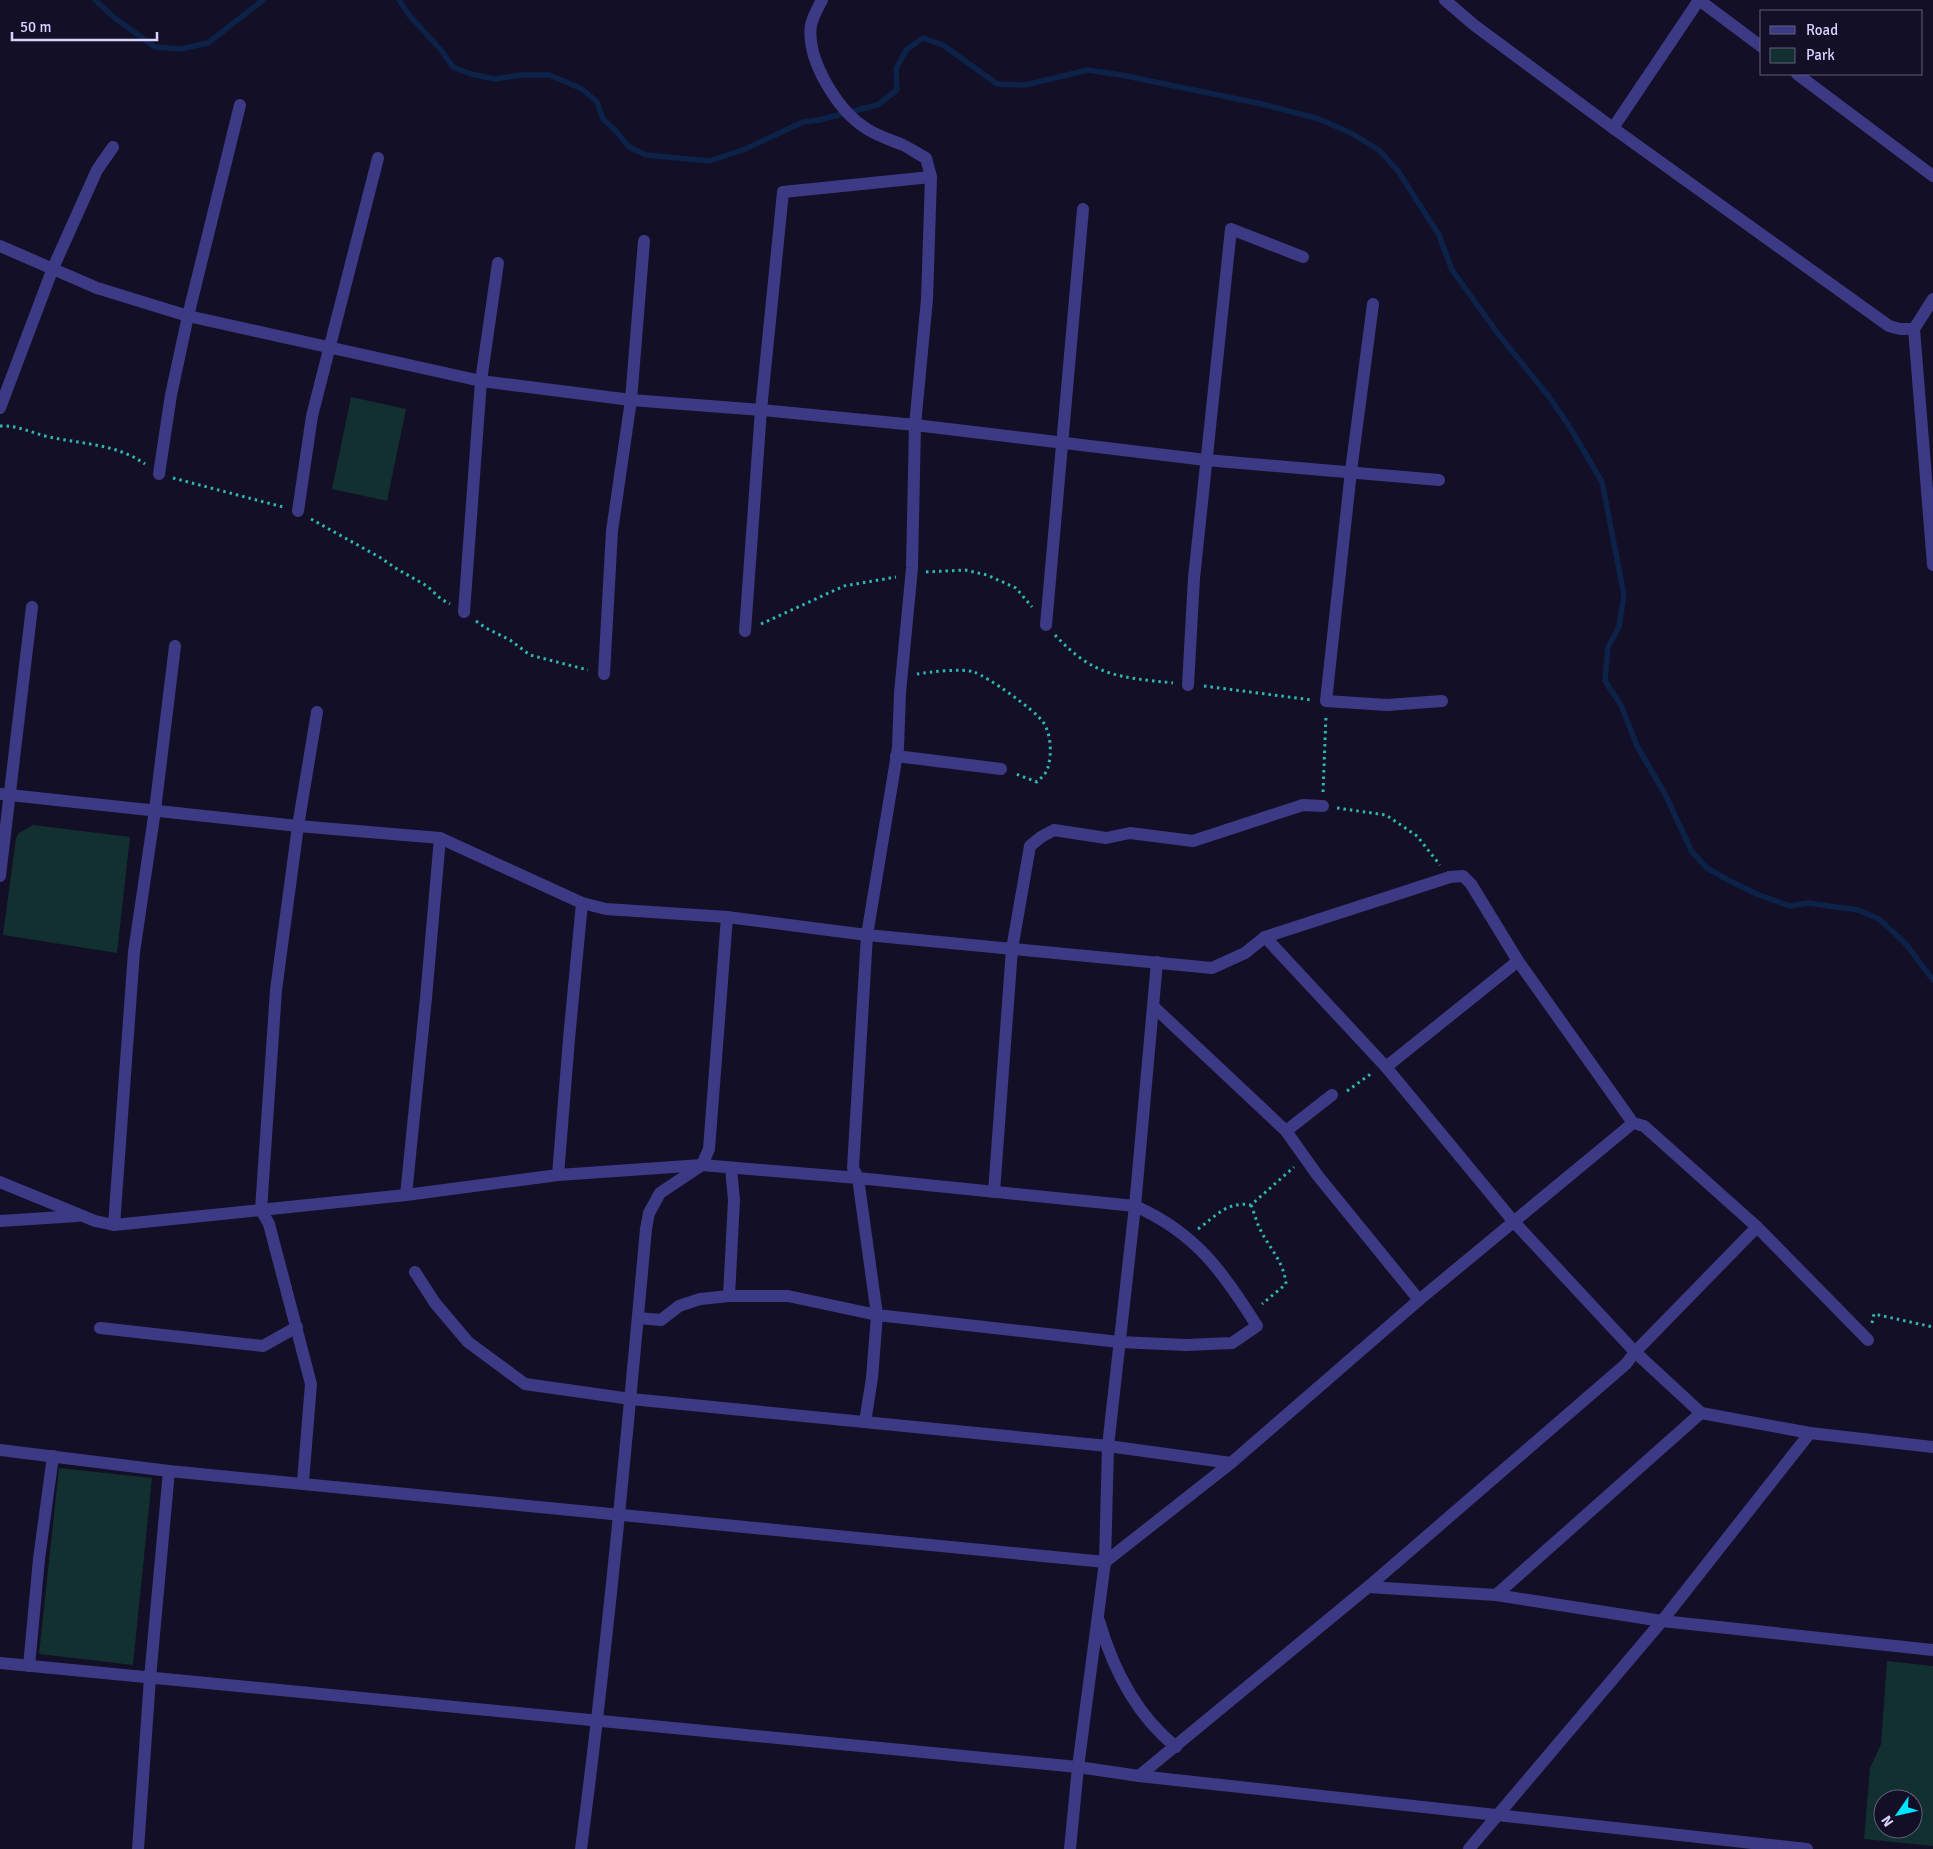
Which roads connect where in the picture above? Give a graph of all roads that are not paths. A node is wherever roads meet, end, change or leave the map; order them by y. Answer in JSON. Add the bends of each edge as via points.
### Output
{"nodes":[{"id":1,"x":822,"y":0,"type":"edge"},
{"id":2,"x":1445,"y":0,"type":"edge"},
{"id":3,"x":1699,"y":0,"type":"edge"},
{"id":4,"x":1760,"y":46,"type":"edge"},
{"id":5,"x":1798,"y":75,"type":"edge"},
{"id":6,"x":240,"y":105,"type":"dead end"},
{"id":7,"x":1613,"y":128,"type":"junction"},
{"id":8,"x":113,"y":147,"type":"dead end"},
{"id":9,"x":378,"y":158,"type":"dead end"},
{"id":10,"x":1933,"y":176,"type":"edge"},
{"id":11,"x":932,"y":177,"type":"junction"},
{"id":12,"x":1083,"y":209,"type":"dead end"},
{"id":13,"x":644,"y":241,"type":"dead end"},
{"id":14,"x":0,"y":246,"type":"edge"},
{"id":15,"x":1303,"y":257,"type":"dead end"},
{"id":16,"x":498,"y":263,"type":"dead end"},
{"id":17,"x":53,"y":268,"type":"junction"},
{"id":18,"x":1933,"y":300,"type":"edge"},
{"id":19,"x":1373,"y":304,"type":"dead end"},
{"id":20,"x":188,"y":316,"type":"junction"},
{"id":21,"x":1914,"y":329,"type":"junction"},
{"id":22,"x":329,"y":348,"type":"junction"},
{"id":23,"x":480,"y":381,"type":"junction"},
{"id":24,"x":631,"y":400,"type":"junction"},
{"id":25,"x":0,"y":408,"type":"edge"},
{"id":26,"x":761,"y":410,"type":"junction"},
{"id":27,"x":915,"y":426,"type":"junction"},
{"id":28,"x":1063,"y":442,"type":"junction"},
{"id":29,"x":1206,"y":460,"type":"junction"},
{"id":30,"x":1351,"y":472,"type":"junction"},
{"id":31,"x":159,"y":474,"type":"road end"},
{"id":32,"x":1439,"y":480,"type":"dead end"},
{"id":33,"x":298,"y":511,"type":"road end"},
{"id":34,"x":1932,"y":538,"type":"edge"},
{"id":35,"x":1933,"y":565,"type":"edge"},
{"id":36,"x":32,"y":607,"type":"dead end"},
{"id":37,"x":464,"y":612,"type":"road end"},
{"id":38,"x":1046,"y":625,"type":"dead end"},
{"id":39,"x":745,"y":631,"type":"dead end"},
{"id":40,"x":176,"y":646,"type":"dead end"},
{"id":41,"x":604,"y":674,"type":"road end"},
{"id":42,"x":1188,"y":685,"type":"dead end"},
{"id":43,"x":1442,"y":701,"type":"dead end"},
{"id":44,"x":317,"y":712,"type":"dead end"},
{"id":45,"x":896,"y":756,"type":"junction"},
{"id":46,"x":1001,"y":769,"type":"road end"},
{"id":47,"x":5,"y":794,"type":"edge"},
{"id":48,"x":1323,"y":806,"type":"road end"},
{"id":49,"x":156,"y":810,"type":"junction"},
{"id":50,"x":298,"y":826,"type":"junction"},
{"id":51,"x":440,"y":838,"type":"junction"},
{"id":52,"x":0,"y":876,"type":"edge"},
{"id":53,"x":582,"y":903,"type":"junction"},
{"id":54,"x":727,"y":916,"type":"junction"},
{"id":55,"x":867,"y":936,"type":"junction"},
{"id":56,"x":1265,"y":937,"type":"junction"},
{"id":57,"x":1012,"y":949,"type":"junction"},
{"id":58,"x":1518,"y":961,"type":"junction"},
{"id":59,"x":1157,"y":962,"type":"junction"},
{"id":60,"x":1154,"y":1007,"type":"junction"},
{"id":61,"x":1386,"y":1067,"type":"junction"},
{"id":62,"x":1332,"y":1095,"type":"road end"},
{"id":63,"x":1633,"y":1123,"type":"junction"},
{"id":64,"x":1286,"y":1131,"type":"junction"},
{"id":65,"x":702,"y":1165,"type":"junction"},
{"id":66,"x":731,"y":1168,"type":"junction"},
{"id":67,"x":558,"y":1175,"type":"junction"},
{"id":68,"x":858,"y":1178,"type":"junction"},
{"id":69,"x":0,"y":1182,"type":"edge"},
{"id":70,"x":994,"y":1192,"type":"junction"},
{"id":71,"x":406,"y":1195,"type":"junction"},
{"id":72,"x":1135,"y":1206,"type":"junction"},
{"id":73,"x":261,"y":1210,"type":"junction"},
{"id":74,"x":82,"y":1216,"type":"junction"},
{"id":75,"x":0,"y":1221,"type":"edge"},
{"id":76,"x":1514,"y":1222,"type":"junction"},
{"id":77,"x":114,"y":1225,"type":"junction"},
{"id":78,"x":1758,"y":1227,"type":"junction"},
{"id":79,"x":415,"y":1272,"type":"dead end"},
{"id":80,"x":728,"y":1296,"type":"junction"},
{"id":81,"x":1418,"y":1300,"type":"junction"},
{"id":82,"x":876,"y":1315,"type":"junction"},
{"id":83,"x":638,"y":1318,"type":"junction"},
{"id":84,"x":297,"y":1327,"type":"junction"},
{"id":85,"x":100,"y":1328,"type":"dead end"},
{"id":86,"x":1868,"y":1340,"type":"road end"},
{"id":87,"x":1119,"y":1342,"type":"junction"},
{"id":88,"x":1635,"y":1352,"type":"junction"},
{"id":89,"x":631,"y":1399,"type":"junction"},
{"id":90,"x":1702,"y":1413,"type":"junction"},
{"id":91,"x":865,"y":1422,"type":"junction"},
{"id":92,"x":1810,"y":1433,"type":"junction"},
{"id":93,"x":1108,"y":1446,"type":"junction"},
{"id":94,"x":1933,"y":1447,"type":"edge"},
{"id":95,"x":0,"y":1450,"type":"edge"},
{"id":96,"x":53,"y":1456,"type":"junction"},
{"id":97,"x":1231,"y":1463,"type":"junction"},
{"id":98,"x":168,"y":1470,"type":"junction"},
{"id":99,"x":303,"y":1482,"type":"junction"},
{"id":100,"x":620,"y":1514,"type":"junction"},
{"id":101,"x":1105,"y":1562,"type":"junction"},
{"id":102,"x":1368,"y":1587,"type":"junction"},
{"id":103,"x":1496,"y":1596,"type":"junction"},
{"id":104,"x":1098,"y":1616,"type":"junction"},
{"id":105,"x":1662,"y":1621,"type":"junction"},
{"id":106,"x":1933,"y":1650,"type":"edge"},
{"id":107,"x":0,"y":1663,"type":"edge"},
{"id":108,"x":29,"y":1666,"type":"junction"},
{"id":109,"x":150,"y":1678,"type":"junction"},
{"id":110,"x":598,"y":1722,"type":"junction"},
{"id":111,"x":1176,"y":1746,"type":"junction"},
{"id":112,"x":1078,"y":1767,"type":"junction"},
{"id":113,"x":1140,"y":1776,"type":"junction"},
{"id":114,"x":1497,"y":1815,"type":"junction"},
{"id":115,"x":138,"y":1849,"type":"edge"},
{"id":116,"x":581,"y":1849,"type":"edge"},
{"id":117,"x":1070,"y":1849,"type":"edge"},
{"id":118,"x":1469,"y":1849,"type":"edge"},
{"id":119,"x":1807,"y":1849,"type":"edge"}],
"edges":[{"from":1,"to":11,"type":"street","via":[[811,25],[811,44],[828,86],[866,128],[926,158]]},
{"from":2,"to":7,"type":"street"},
{"from":3,"to":4,"type":"street"},
{"from":3,"to":7,"type":"street"},
{"from":5,"to":10,"type":"street"},
{"from":6,"to":20,"type":"street"},
{"from":7,"to":21,"type":"street","via":[[1889,326]]},
{"from":8,"to":17,"type":"street","via":[[97,170]]},
{"from":9,"to":22,"type":"street"},
{"from":11,"to":26,"type":"street","via":[[782,192]]},
{"from":11,"to":27,"type":"street","via":[[927,299]]},
{"from":12,"to":28,"type":"street"},
{"from":13,"to":24,"type":"street"},
{"from":14,"to":17,"type":"street"},
{"from":15,"to":29,"type":"street","via":[[1231,229]]},
{"from":16,"to":23,"type":"street"},
{"from":17,"to":20,"type":"street","via":[[97,288]]},
{"from":17,"to":25,"type":"street"},
{"from":18,"to":21,"type":"street"},
{"from":19,"to":30,"type":"street"},
{"from":20,"to":22,"type":"street"},
{"from":20,"to":31,"type":"street"},
{"from":21,"to":34,"type":"street"},
{"from":22,"to":23,"type":"street"},
{"from":22,"to":33,"type":"street","via":[[312,416]]},
{"from":23,"to":24,"type":"street"},
{"from":23,"to":37,"type":"street"},
{"from":24,"to":26,"type":"street"},
{"from":24,"to":41,"type":"street","via":[[612,531]]},
{"from":26,"to":27,"type":"street"},
{"from":26,"to":39,"type":"street"},
{"from":27,"to":28,"type":"street"},
{"from":27,"to":45,"type":"street","via":[[912,568]]},
{"from":28,"to":29,"type":"street"},
{"from":28,"to":38,"type":"street"},
{"from":29,"to":30,"type":"street"},
{"from":29,"to":42,"type":"street","via":[[1194,578]]},
{"from":30,"to":32,"type":"street"},
{"from":30,"to":43,"type":"street","via":[[1326,701],[1387,705]]},
{"from":34,"to":35,"type":"street"},
{"from":36,"to":47,"type":"street"},
{"from":40,"to":49,"type":"street"},
{"from":44,"to":50,"type":"street"},
{"from":45,"to":46,"type":"street"},
{"from":45,"to":55,"type":"street"},
{"from":47,"to":49,"type":"street"},
{"from":47,"to":52,"type":"street"},
{"from":48,"to":57,"type":"street","via":[[1304,806],[1193,841],[1130,834],[1106,838],[1054,830],[1030,846]]},
{"from":49,"to":50,"type":"street"},
{"from":49,"to":77,"type":"street","via":[[134,952]]},
{"from":50,"to":51,"type":"street"},
{"from":50,"to":73,"type":"street","via":[[276,990]]},
{"from":51,"to":53,"type":"street"},
{"from":51,"to":71,"type":"street"},
{"from":53,"to":54,"type":"street","via":[[606,909]]},
{"from":53,"to":67,"type":"street"},
{"from":54,"to":55,"type":"street"},
{"from":54,"to":65,"type":"street","via":[[709,1149]]},
{"from":55,"to":57,"type":"street"},
{"from":55,"to":68,"type":"street","via":[[853,1168]]},
{"from":56,"to":58,"type":"street","via":[[1450,877],[1463,876]]},
{"from":56,"to":59,"type":"street","via":[[1245,953],[1212,968]]},
{"from":56,"to":61,"type":"street"},
{"from":57,"to":59,"type":"street"},
{"from":57,"to":70,"type":"street"},
{"from":58,"to":61,"type":"street"},
{"from":58,"to":63,"type":"street"},
{"from":59,"to":60,"type":"street"},
{"from":60,"to":64,"type":"street"},
{"from":60,"to":72,"type":"street"},
{"from":61,"to":76,"type":"street"},
{"from":62,"to":64,"type":"street"},
{"from":63,"to":76,"type":"street"},
{"from":63,"to":78,"type":"street","via":[[1644,1126]]},
{"from":64,"to":81,"type":"street"},
{"from":65,"to":66,"type":"street"},
{"from":65,"to":67,"type":"street"},
{"from":65,"to":83,"type":"street","via":[[660,1193],[649,1212]]},
{"from":66,"to":68,"type":"street"},
{"from":66,"to":80,"type":"street","via":[[734,1200]]},
{"from":67,"to":71,"type":"street"},
{"from":68,"to":70,"type":"street"},
{"from":68,"to":82,"type":"street"},
{"from":69,"to":74,"type":"street"},
{"from":70,"to":72,"type":"street"},
{"from":71,"to":73,"type":"street"},
{"from":72,"to":87,"type":"street"},
{"from":72,"to":87,"type":"street","via":[[1187,1237],[1211,1259],[1257,1326],[1232,1343],[1186,1346]]},
{"from":73,"to":77,"type":"street"},
{"from":73,"to":84,"type":"street","via":[[269,1224]]},
{"from":74,"to":75,"type":"street"},
{"from":74,"to":77,"type":"street"},
{"from":76,"to":81,"type":"street"},
{"from":76,"to":88,"type":"street"},
{"from":78,"to":86,"type":"street"},
{"from":78,"to":88,"type":"street"},
{"from":79,"to":89,"type":"street","via":[[435,1303],[468,1342],[525,1384]]},
{"from":80,"to":82,"type":"street","via":[[788,1296]]},
{"from":80,"to":83,"type":"street","via":[[679,1306],[661,1320]]},
{"from":81,"to":97,"type":"street"},
{"from":82,"to":87,"type":"street"},
{"from":82,"to":91,"type":"street"},
{"from":83,"to":89,"type":"street"},
{"from":84,"to":85,"type":"street","via":[[263,1346]]},
{"from":84,"to":99,"type":"street","via":[[311,1384]]},
{"from":87,"to":93,"type":"street"},
{"from":88,"to":90,"type":"street"},
{"from":88,"to":102,"type":"street","via":[[1626,1364]]},
{"from":89,"to":91,"type":"street"},
{"from":89,"to":100,"type":"street"},
{"from":90,"to":92,"type":"street"},
{"from":90,"to":103,"type":"street"},
{"from":91,"to":93,"type":"street"},
{"from":92,"to":94,"type":"street"},
{"from":92,"to":105,"type":"street"},
{"from":93,"to":97,"type":"street"},
{"from":93,"to":101,"type":"street"},
{"from":95,"to":96,"type":"street"},
{"from":96,"to":98,"type":"street"},
{"from":96,"to":108,"type":"street","via":[[38,1559]]},
{"from":97,"to":101,"type":"street"},
{"from":98,"to":99,"type":"street"},
{"from":98,"to":109,"type":"street"},
{"from":99,"to":100,"type":"street"},
{"from":100,"to":101,"type":"street"},
{"from":100,"to":110,"type":"street"},
{"from":101,"to":104,"type":"street"},
{"from":102,"to":103,"type":"street"},
{"from":102,"to":111,"type":"street"},
{"from":103,"to":105,"type":"street"},
{"from":104,"to":111,"type":"street","via":[[1106,1645],[1136,1704],[1160,1734]]},
{"from":104,"to":112,"type":"street"},
{"from":105,"to":106,"type":"street"},
{"from":105,"to":114,"type":"street"},
{"from":107,"to":108,"type":"street"},
{"from":108,"to":109,"type":"street"},
{"from":109,"to":110,"type":"street"},
{"from":109,"to":115,"type":"street"},
{"from":110,"to":112,"type":"street"},
{"from":110,"to":116,"type":"street"},
{"from":111,"to":113,"type":"street"},
{"from":112,"to":113,"type":"street"},
{"from":112,"to":117,"type":"street"},
{"from":113,"to":114,"type":"street"},
{"from":114,"to":118,"type":"street"},
{"from":114,"to":119,"type":"street"}]}
